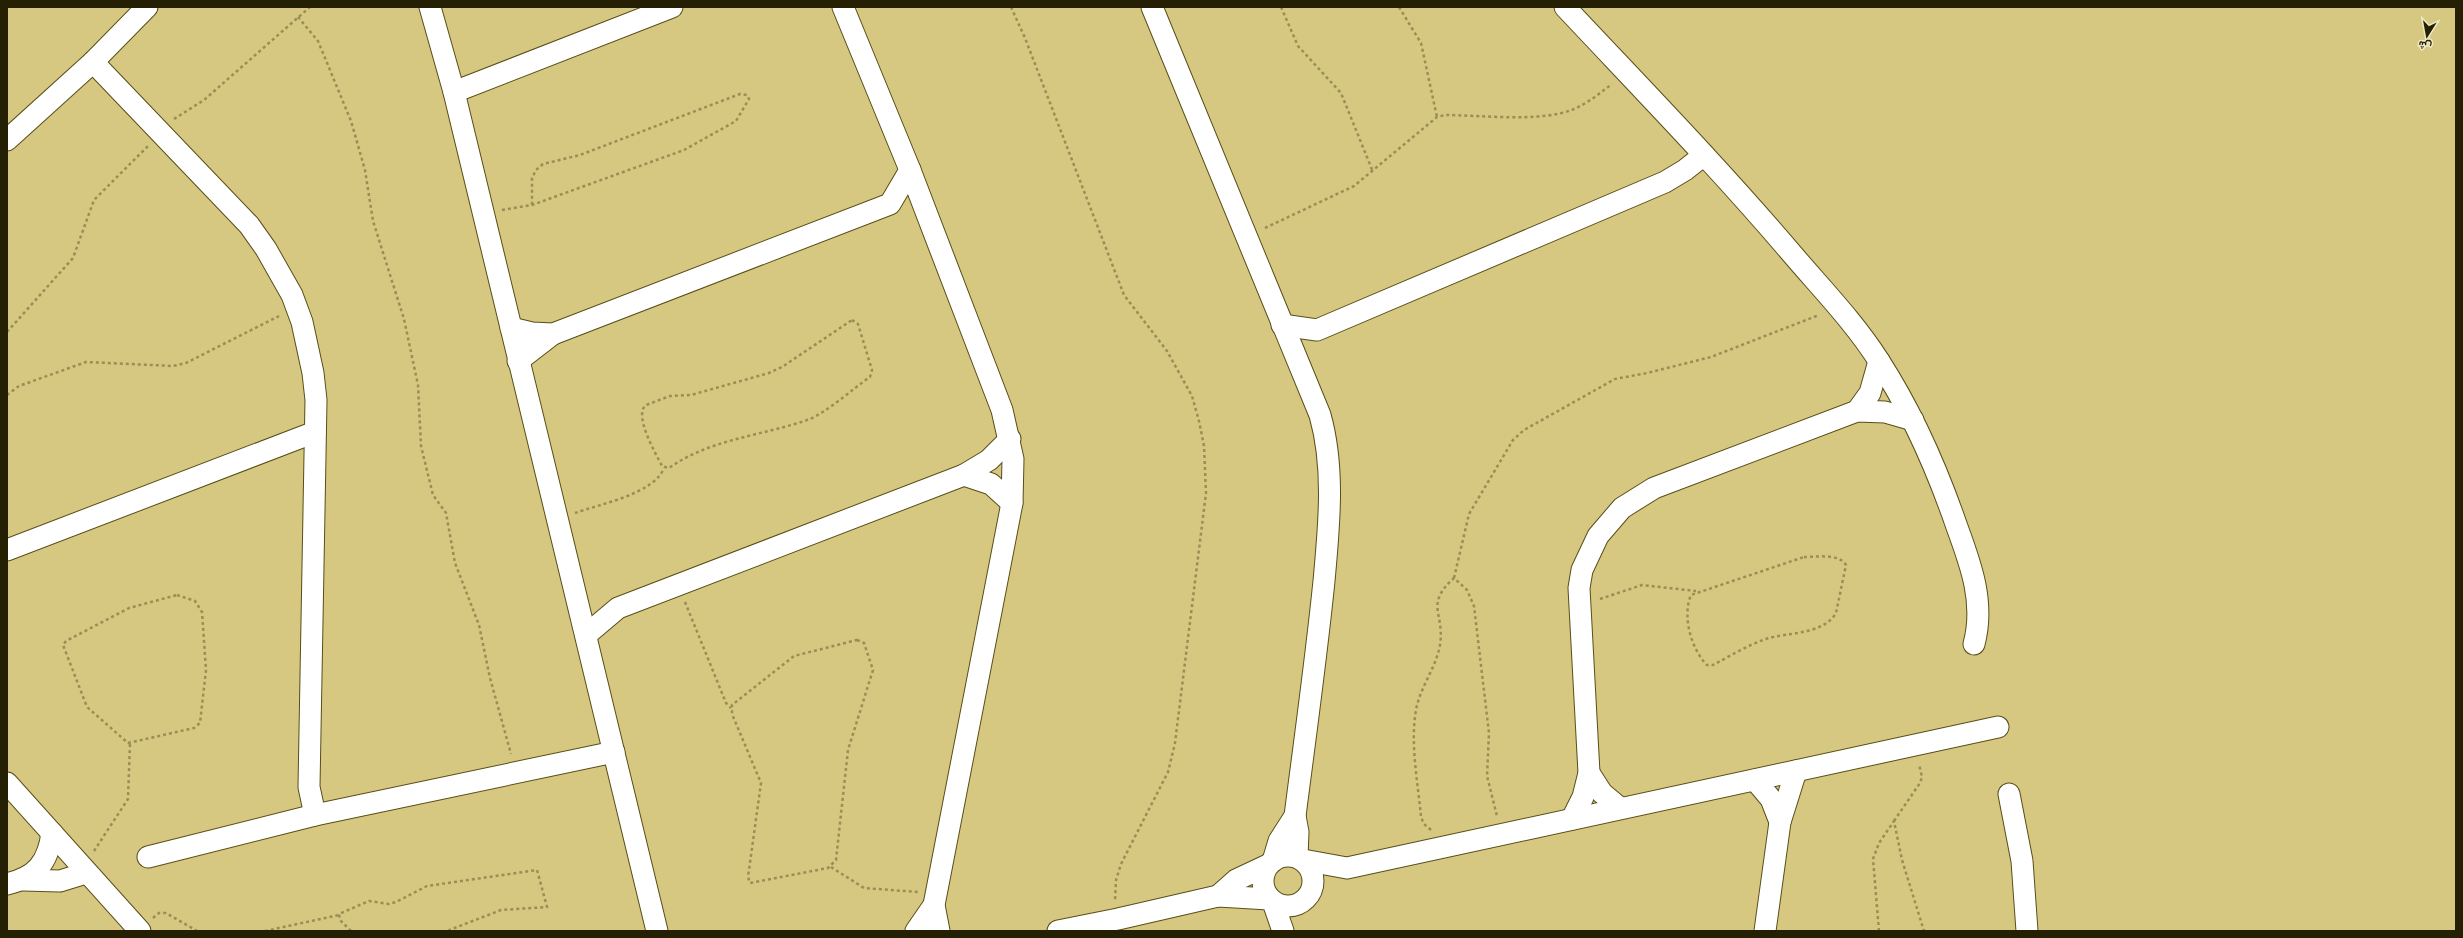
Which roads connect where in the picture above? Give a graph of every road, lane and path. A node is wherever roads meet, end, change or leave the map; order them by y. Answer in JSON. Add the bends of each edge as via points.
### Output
{"nodes":[{"id":1,"x":147,"y":7,"type":"edge"},
{"id":2,"x":310,"y":7,"type":"edge"},
{"id":3,"x":430,"y":7,"type":"edge"},
{"id":4,"x":672,"y":7,"type":"edge"},
{"id":5,"x":843,"y":7,"type":"edge"},
{"id":6,"x":1011,"y":7,"type":"edge"},
{"id":7,"x":1152,"y":7,"type":"edge"},
{"id":8,"x":1281,"y":7,"type":"edge"},
{"id":9,"x":1399,"y":7,"type":"edge"},
{"id":10,"x":1566,"y":7,"type":"edge"},
{"id":11,"x":298,"y":17,"type":"junction"},
{"id":12,"x":93,"y":62,"type":"junction"},
{"id":13,"x":1627,"y":73,"type":"junction"},
{"id":14,"x":454,"y":92,"type":"junction"},
{"id":15,"x":1437,"y":117,"type":"junction"},
{"id":16,"x":166,"y":125,"type":"junction"},
{"id":17,"x":7,"y":140,"type":"edge"},
{"id":18,"x":1704,"y":155,"type":"junction"},
{"id":19,"x":910,"y":170,"type":"junction"},
{"id":20,"x":1373,"y":172,"type":"junction"},
{"id":21,"x":890,"y":204,"type":"junction"},
{"id":22,"x":532,"y":205,"type":"junction"},
{"id":23,"x":924,"y":210,"type":"junction"},
{"id":24,"x":483,"y":212,"type":"junction"},
{"id":25,"x":1246,"y":236,"type":"junction"},
{"id":26,"x":297,"y":307,"type":"junction"},
{"id":27,"x":1838,"y":308,"type":"junction"},
{"id":28,"x":1282,"y":325,"type":"junction"},
{"id":29,"x":511,"y":328,"type":"junction"},
{"id":30,"x":1317,"y":330,"type":"junction"},
{"id":31,"x":7,"y":332,"type":"edge"},
{"id":32,"x":553,"y":334,"type":"junction"},
{"id":33,"x":518,"y":360,"type":"junction"},
{"id":34,"x":1879,"y":361,"type":"junction"},
{"id":35,"x":1298,"y":362,"type":"junction"},
{"id":36,"x":7,"y":395,"type":"edge"},
{"id":37,"x":1857,"y":411,"type":"junction"},
{"id":38,"x":1913,"y":420,"type":"junction"},
{"id":39,"x":315,"y":432,"type":"junction"},
{"id":40,"x":1010,"y":439,"type":"junction"},
{"id":41,"x":664,"y":468,"type":"junction"},
{"id":42,"x":964,"y":475,"type":"junction"},
{"id":43,"x":1012,"y":503,"type":"junction"},
{"id":44,"x":557,"y":519,"type":"junction"},
{"id":45,"x":7,"y":550,"type":"edge"},
{"id":46,"x":1454,"y":578,"type":"junction"},
{"id":47,"x":678,"y":585,"type":"junction"},
{"id":48,"x":1696,"y":591,"type":"junction"},
{"id":49,"x":577,"y":598,"type":"junction"},
{"id":50,"x":1578,"y":607,"type":"junction"},
{"id":51,"x":618,"y":608,"type":"junction"},
{"id":52,"x":586,"y":635,"type":"junction"},
{"id":53,"x":1974,"y":644,"type":"dead end"},
{"id":54,"x":731,"y":708,"type":"junction"},
{"id":55,"x":1998,"y":727,"type":"dead end"},
{"id":56,"x":130,"y":743,"type":"junction"},
{"id":57,"x":1915,"y":745,"type":"junction"},
{"id":58,"x":614,"y":752,"type":"junction"},
{"id":59,"x":1796,"y":771,"type":"junction"},
{"id":60,"x":516,"y":773,"type":"junction"},
{"id":61,"x":1589,"y":773,"type":"junction"},
{"id":62,"x":1755,"y":780,"type":"junction"},
{"id":63,"x":7,"y":783,"type":"edge"},
{"id":64,"x":2009,"y":794,"type":"dead end"},
{"id":65,"x":1620,"y":808,"type":"junction"},
{"id":66,"x":315,"y":815,"type":"junction"},
{"id":67,"x":1295,"y":816,"type":"junction"},
{"id":68,"x":1572,"y":818,"type":"junction"},
{"id":69,"x":1894,"y":821,"type":"junction"},
{"id":70,"x":1780,"y":822,"type":"junction"},
{"id":71,"x":52,"y":833,"type":"junction"},
{"id":72,"x":1503,"y":834,"type":"junction"},
{"id":73,"x":1440,"y":847,"type":"junction"},
{"id":74,"x":148,"y":857,"type":"dead end"},
{"id":75,"x":46,"y":858,"type":"junction"},
{"id":76,"x":1300,"y":859,"type":"junction"},
{"id":77,"x":1270,"y":863,"type":"junction"},
{"id":78,"x":831,"y":867,"type":"junction"},
{"id":79,"x":1347,"y":868,"type":"junction"},
{"id":80,"x":83,"y":869,"type":"junction"},
{"id":81,"x":60,"y":881,"type":"junction"},
{"id":82,"x":15,"y":882,"type":"edge"},
{"id":83,"x":1218,"y":896,"type":"junction"},
{"id":84,"x":935,"y":899,"type":"junction"},
{"id":85,"x":1305,"y":899,"type":"junction"},
{"id":86,"x":1271,"y":900,"type":"junction"},
{"id":87,"x":339,"y":915,"type":"junction"},
{"id":88,"x":1118,"y":920,"type":"junction"},
{"id":89,"x":140,"y":931,"type":"edge"},
{"id":90,"x":196,"y":931,"type":"edge"},
{"id":91,"x":264,"y":931,"type":"edge"},
{"id":92,"x":351,"y":931,"type":"edge"},
{"id":93,"x":447,"y":931,"type":"edge"},
{"id":94,"x":657,"y":931,"type":"edge"},
{"id":95,"x":916,"y":931,"type":"edge"},
{"id":96,"x":939,"y":931,"type":"edge"},
{"id":97,"x":1058,"y":931,"type":"edge"},
{"id":98,"x":1283,"y":931,"type":"edge"},
{"id":99,"x":1288,"y":931,"type":"edge"},
{"id":100,"x":1765,"y":931,"type":"edge"},
{"id":101,"x":1879,"y":931,"type":"edge"},
{"id":102,"x":1924,"y":931,"type":"edge"},
{"id":103,"x":2027,"y":931,"type":"edge"}],
"edges":[{"from":1,"to":12,"type":"street"},
{"from":2,"to":11,"type":"path"},
{"from":3,"to":14,"type":"street"},
{"from":4,"to":14,"type":"street"},
{"from":5,"to":19,"type":"street"},
{"from":6,"to":88,"type":"path","via":[[1124,295],[1167,351],[1192,396],[1204,446],[1205,507],[1175,743],[1168,772],[1121,864],[1114,895]]},
{"from":7,"to":25,"type":"street"},
{"from":8,"to":20,"type":"path","via":[[1298,46],[1341,93]]},
{"from":9,"to":15,"type":"path","via":[[1422,43]]},
{"from":10,"to":13,"type":"street"},
{"from":11,"to":16,"type":"path","via":[[204,100]]},
{"from":11,"to":60,"type":"path","via":[[318,41],[351,121],[365,170],[373,220],[406,327],[418,384],[421,446],[433,495],[446,513],[455,563],[479,625],[490,678]]},
{"from":12,"to":16,"type":"street"},
{"from":12,"to":17,"type":"street"},
{"from":13,"to":15,"type":"path","via":[[1586,103],[1562,113],[1537,116]]},
{"from":13,"to":18,"type":"street"},
{"from":14,"to":24,"type":"street"},
{"from":15,"to":20,"type":"path"},
{"from":16,"to":26,"type":"street","via":[[249,224],[280,272]]},
{"from":16,"to":31,"type":"path","via":[[94,200],[73,258]]},
{"from":18,"to":27,"type":"street","via":[[1743,196]]},
{"from":18,"to":30,"type":"street","via":[[1664,182]]},
{"from":19,"to":21,"type":"street"},
{"from":19,"to":23,"type":"street"},
{"from":20,"to":25,"type":"path","via":[[1341,193]]},
{"from":21,"to":23,"type":"street"},
{"from":21,"to":32,"type":"street"},
{"from":22,"to":22,"type":"path","via":[[684,150],[731,124],[740,116],[749,99],[747,95],[740,94],[580,155],[543,164],[532,178]]},
{"from":22,"to":24,"type":"path"},
{"from":23,"to":40,"type":"street","via":[[1002,410]]},
{"from":24,"to":29,"type":"street"},
{"from":25,"to":28,"type":"street"},
{"from":26,"to":36,"type":"path","via":[[186,364],[173,366],[86,362],[19,386]]},
{"from":26,"to":39,"type":"street","via":[[309,346],[313,373]]},
{"from":27,"to":34,"type":"street"},
{"from":27,"to":46,"type":"path","via":[[1711,356],[1615,379],[1524,430],[1513,440],[1468,514]]},
{"from":28,"to":30,"type":"street"},
{"from":28,"to":35,"type":"street"},
{"from":29,"to":32,"type":"street"},
{"from":29,"to":33,"type":"street"},
{"from":30,"to":35,"type":"street"},
{"from":32,"to":33,"type":"street"},
{"from":33,"to":44,"type":"street"},
{"from":34,"to":37,"type":"street","via":[[1870,393]]},
{"from":34,"to":38,"type":"street"},
{"from":35,"to":67,"type":"street","via":[[1325,432],[1329,478],[1319,629]]},
{"from":37,"to":38,"type":"street","via":[[1886,412]]},
{"from":37,"to":50,"type":"street","via":[[1654,488],[1637,497],[1609,521],[1589,552],[1581,576]]},
{"from":38,"to":53,"type":"street","via":[[1951,507],[1976,586],[1979,615]]},
{"from":39,"to":45,"type":"street"},
{"from":39,"to":66,"type":"street","via":[[309,786]]},
{"from":40,"to":42,"type":"street","via":[[989,460]]},
{"from":40,"to":43,"type":"street"},
{"from":41,"to":41,"type":"path","via":[[647,438],[642,413],[646,405],[670,396],[691,395],[769,373],[850,321],[856,321],[872,370],[870,377],[807,420],[704,449],[669,468]]},
{"from":41,"to":44,"type":"path","via":[[659,478],[646,488]]},
{"from":42,"to":43,"type":"street","via":[[991,484]]},
{"from":42,"to":47,"type":"street"},
{"from":43,"to":84,"type":"street"},
{"from":44,"to":49,"type":"street"},
{"from":46,"to":72,"type":"path","via":[[1467,590],[1474,606],[1489,733],[1487,776]]},
{"from":46,"to":73,"type":"path","via":[[1437,600],[1440,645],[1418,700],[1414,724],[1421,821],[1434,832]]},
{"from":47,"to":51,"type":"street"},
{"from":47,"to":54,"type":"path","via":[[726,703]]},
{"from":48,"to":48,"type":"path","via":[[1688,601],[1686,623],[1702,660],[1707,665],[1713,665],[1765,639],[1827,624],[1836,613],[1846,565],[1843,560],[1836,558],[1804,557],[1708,591]]},
{"from":48,"to":50,"type":"path","via":[[1642,585]]},
{"from":49,"to":51,"type":"street","via":[[597,605]]},
{"from":49,"to":52,"type":"street"},
{"from":50,"to":61,"type":"street"},
{"from":51,"to":52,"type":"street"},
{"from":52,"to":58,"type":"street"},
{"from":54,"to":78,"type":"path","via":[[761,783],[748,880],[756,883]]},
{"from":54,"to":78,"type":"path","via":[[734,702],[794,656],[857,640],[864,643],[873,670],[850,736],[838,854]]},
{"from":55,"to":57,"type":"street"},
{"from":56,"to":56,"type":"path","via":[[194,728],[200,723],[206,648],[202,612],[200,606],[190,598],[177,595],[129,608],[64,642],[63,648],[87,707],[121,739]]},
{"from":56,"to":80,"type":"path","via":[[129,794],[126,803]]},
{"from":57,"to":59,"type":"street"},
{"from":57,"to":69,"type":"path","via":[[1922,780]]},
{"from":58,"to":60,"type":"street"},
{"from":58,"to":94,"type":"street"},
{"from":59,"to":62,"type":"street"},
{"from":59,"to":70,"type":"street"},
{"from":60,"to":66,"type":"street"},
{"from":61,"to":65,"type":"street","via":[[1602,793]]},
{"from":61,"to":68,"type":"street","via":[[1583,797]]},
{"from":62,"to":65,"type":"street"},
{"from":62,"to":70,"type":"street","via":[[1771,798]]},
{"from":63,"to":71,"type":"street"},
{"from":64,"to":103,"type":"street","via":[[2022,861]]},
{"from":65,"to":68,"type":"street"},
{"from":66,"to":74,"type":"street"},
{"from":67,"to":76,"type":"street"},
{"from":67,"to":77,"type":"street"},
{"from":68,"to":72,"type":"street"},
{"from":69,"to":101,"type":"path","via":[[1879,843],[1873,859]]},
{"from":69,"to":102,"type":"path","via":[[1902,860]]},
{"from":70,"to":100,"type":"street"},
{"from":71,"to":75,"type":"street"},
{"from":71,"to":80,"type":"street"},
{"from":72,"to":73,"type":"street"},
{"from":73,"to":79,"type":"street"},
{"from":75,"to":81,"type":"street","via":[[55,868]]},
{"from":75,"to":82,"type":"street","via":[[36,871]]},
{"from":76,"to":77,"type":"street","via":[[1284,856]]},
{"from":76,"to":79,"type":"street"},
{"from":76,"to":85,"type":"street","via":[[1309,867],[1313,876]]},
{"from":77,"to":83,"type":"street","via":[[1236,880]]},
{"from":77,"to":86,"type":"street","via":[[1262,882]]},
{"from":78,"to":84,"type":"path","via":[[864,888]]},
{"from":79,"to":85,"type":"street"},
{"from":80,"to":81,"type":"street"},
{"from":80,"to":89,"type":"street"},
{"from":81,"to":82,"type":"street"},
{"from":83,"to":86,"type":"street"},
{"from":83,"to":88,"type":"street"},
{"from":84,"to":95,"type":"street"},
{"from":84,"to":96,"type":"street"},
{"from":85,"to":86,"type":"street","via":[[1286,906]]},
{"from":85,"to":99,"type":"street"},
{"from":86,"to":98,"type":"street"},
{"from":87,"to":91,"type":"path"},
{"from":87,"to":92,"type":"path"},
{"from":87,"to":93,"type":"path","via":[[369,901],[389,904],[396,902],[427,886],[537,870],[547,907],[501,910]]},
{"from":88,"to":97,"type":"street"},
{"from":89,"to":90,"type":"path","via":[[162,912]]}]}
